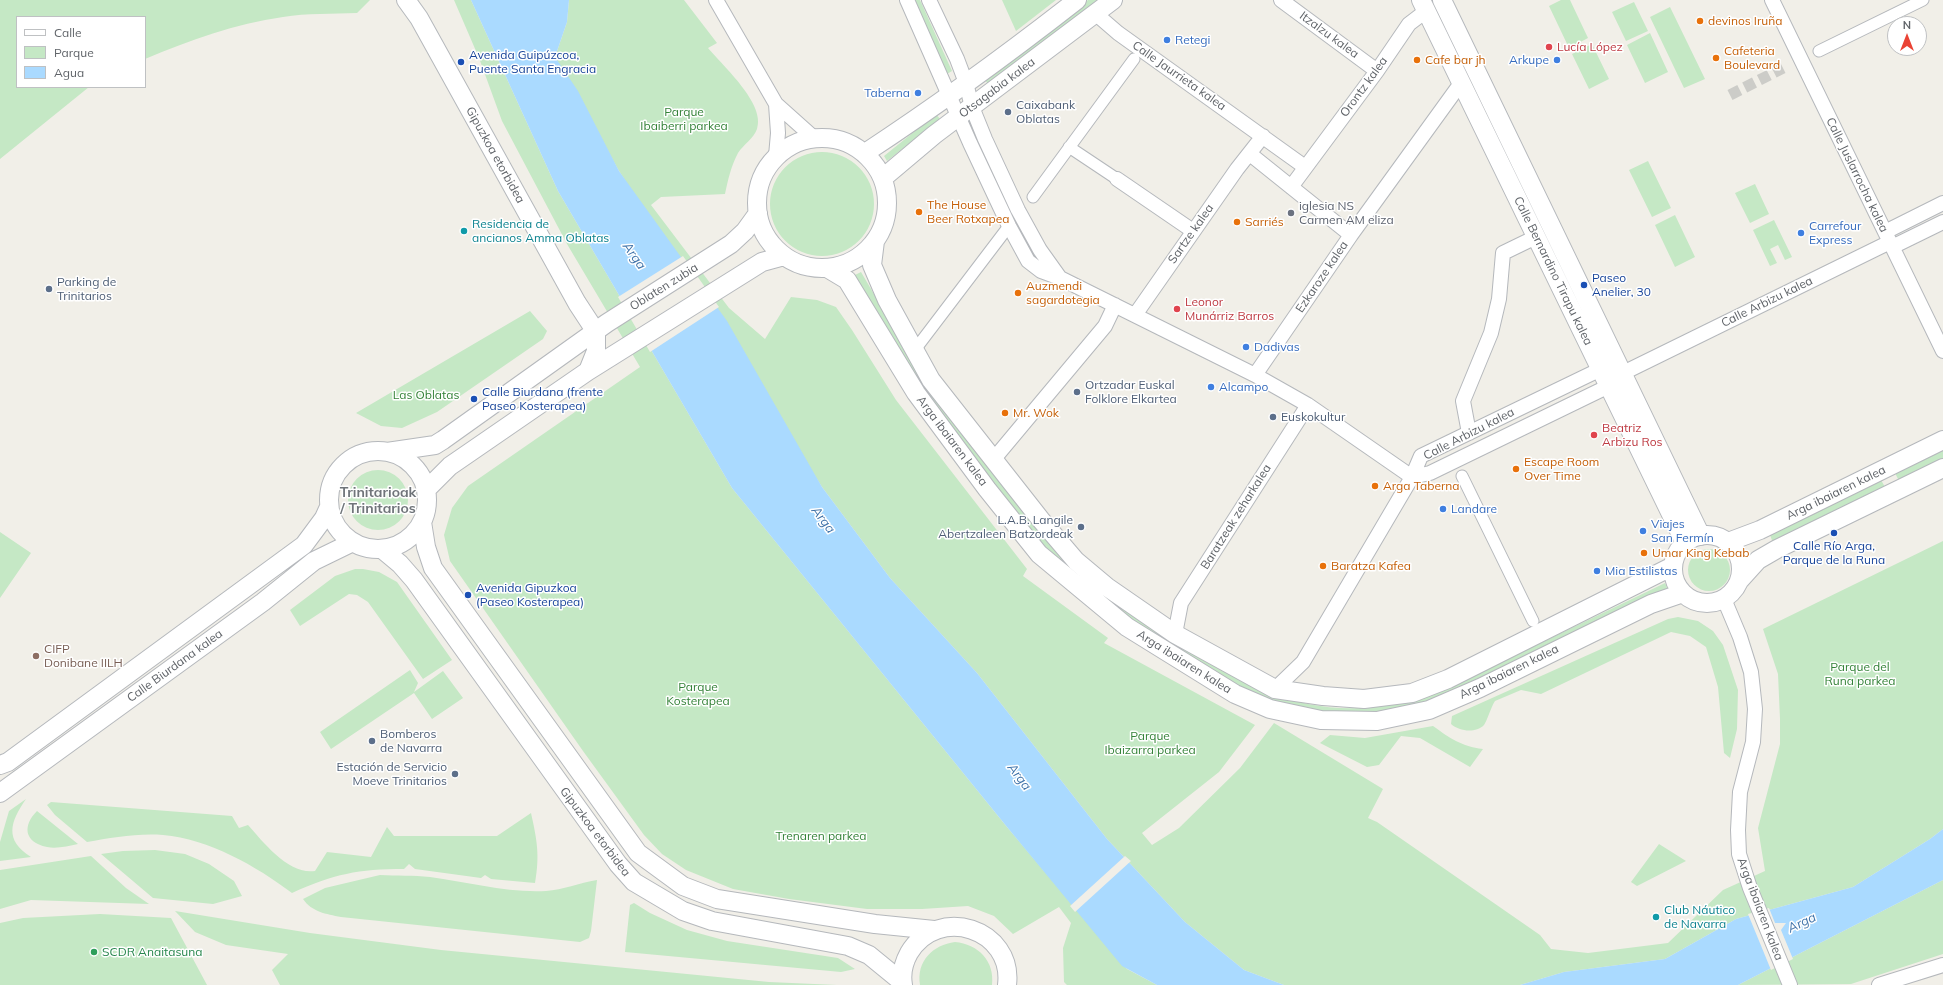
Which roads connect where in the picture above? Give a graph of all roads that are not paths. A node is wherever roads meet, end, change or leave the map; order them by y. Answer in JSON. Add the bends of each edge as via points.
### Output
{"nodes":[{"id":1,"x":406,"y":0,"type":"edge"},
{"id":2,"x":716,"y":0,"type":"edge"},
{"id":3,"x":907,"y":0,"type":"edge"},
{"id":4,"x":929,"y":0,"type":"edge"},
{"id":5,"x":1077,"y":0,"type":"edge"},
{"id":6,"x":1113,"y":0,"type":"edge"},
{"id":7,"x":1281,"y":0,"type":"edge"},
{"id":8,"x":1442,"y":0,"type":"edge"},
{"id":9,"x":1772,"y":0,"type":"edge"},
{"id":10,"x":1923,"y":0,"type":"edge"},
{"id":11,"x":1424,"y":5,"type":"edge"},
{"id":12,"x":1096,"y":14,"type":"junction"},
{"id":13,"x":1819,"y":51,"type":"dead end"},
{"id":14,"x":1134,"y":59,"type":"dead end"},
{"id":15,"x":1377,"y":71,"type":"junction"},
{"id":16,"x":966,"y":83,"type":"junction"},
{"id":17,"x":1461,"y":83,"type":"junction"},
{"id":18,"x":949,"y":96,"type":"junction"},
{"id":19,"x":776,"y":104,"type":"junction"},
{"id":20,"x":965,"y":112,"type":"junction"},
{"id":21,"x":1263,"y":136,"type":"junction"},
{"id":22,"x":814,"y":138,"type":"junction"},
{"id":23,"x":1069,"y":147,"type":"junction"},
{"id":24,"x":865,"y":153,"type":"junction"},
{"id":25,"x":1250,"y":154,"type":"junction"},
{"id":26,"x":776,"y":156,"type":"junction"},
{"id":27,"x":1305,"y":167,"type":"junction"},
{"id":28,"x":883,"y":178,"type":"junction"},
{"id":29,"x":1117,"y":179,"type":"joint"},
{"id":30,"x":1291,"y":187,"type":"junction"},
{"id":31,"x":1033,"y":197,"type":"dead end"},
{"id":32,"x":1943,"y":203,"type":"edge"},
{"id":33,"x":758,"y":213,"type":"junction"},
{"id":34,"x":1943,"y":222,"type":"edge"},
{"id":35,"x":1009,"y":226,"type":"junction"},
{"id":36,"x":1193,"y":231,"type":"junction"},
{"id":37,"x":1351,"y":235,"type":"junction"},
{"id":38,"x":1536,"y":237,"type":"junction"},
{"id":39,"x":1889,"y":240,"type":"junction"},
{"id":40,"x":875,"y":241,"type":"junction"},
{"id":41,"x":784,"y":256,"type":"junction"},
{"id":42,"x":827,"y":268,"type":"junction"},
{"id":43,"x":1060,"y":278,"type":"junction"},
{"id":44,"x":1115,"y":306,"type":"junction"},
{"id":45,"x":1135,"y":316,"type":"junction"},
{"id":46,"x":603,"y":326,"type":"junction"},
{"id":47,"x":914,"y":351,"type":"junction"},
{"id":48,"x":1943,"y":351,"type":"edge"},
{"id":49,"x":1600,"y":369,"type":"junction"},
{"id":50,"x":588,"y":371,"type":"junction"},
{"id":51,"x":1622,"y":373,"type":"junction"},
{"id":52,"x":1255,"y":375,"type":"junction"},
{"id":53,"x":1609,"y":386,"type":"junction"},
{"id":54,"x":1308,"y":405,"type":"junction"},
{"id":55,"x":1469,"y":433,"type":"junction"},
{"id":56,"x":1943,"y":440,"type":"edge"},
{"id":57,"x":387,"y":452,"type":"junction"},
{"id":58,"x":994,"y":460,"type":"junction"},
{"id":59,"x":1943,"y":468,"type":"edge"},
{"id":60,"x":1462,"y":476,"type":"dead end"},
{"id":61,"x":1412,"y":477,"type":"junction"},
{"id":62,"x":426,"y":490,"type":"junction"},
{"id":63,"x":329,"y":507,"type":"junction"},
{"id":64,"x":422,"y":522,"type":"junction"},
{"id":65,"x":1701,"y":536,"type":"junction"},
{"id":66,"x":353,"y":542,"type":"junction"},
{"id":67,"x":1728,"y":542,"type":"junction"},
{"id":68,"x":1685,"y":543,"type":"junction"},
{"id":69,"x":382,"y":549,"type":"junction"},
{"id":70,"x":1673,"y":566,"type":"junction"},
{"id":71,"x":1739,"y":581,"type":"junction"},
{"id":72,"x":1683,"y":593,"type":"junction"},
{"id":73,"x":1724,"y":599,"type":"junction"},
{"id":74,"x":1533,"y":621,"type":"dead end"},
{"id":75,"x":1175,"y":634,"type":"junction"},
{"id":76,"x":1275,"y":689,"type":"junction"},
{"id":77,"x":0,"y":765,"type":"edge"},
{"id":78,"x":0,"y":793,"type":"edge"},
{"id":79,"x":934,"y":930,"type":"junction"},
{"id":80,"x":1943,"y":965,"type":"edge"},
{"id":81,"x":1006,"y":966,"type":"junction"},
{"id":82,"x":1789,"y":983,"type":"edge"},
{"id":83,"x":902,"y":984,"type":"edge"},
{"id":84,"x":1007,"y":985,"type":"edge"},
{"id":85,"x":1022,"y":985,"type":"edge"},
{"id":86,"x":1879,"y":985,"type":"edge"}],
"edges":[{"from":1,"to":46,"type":"street","name":"Gipuzkoa etorbidea","via":[[419,18],[577,303]]},
{"from":2,"to":19,"type":"street"},
{"from":3,"to":18,"type":"street"},
{"from":4,"to":16,"type":"street"},
{"from":5,"to":16,"type":"street","name":"Otsagabia kalea"},
{"from":6,"to":12,"type":"street","name":"Otsagabia kalea"},
{"from":7,"to":15,"type":"street","name":"Itzalzu kalea"},
{"from":8,"to":51,"type":"street","name":"Calle Bernardino Tirapu kalea"},
{"from":9,"to":39,"type":"street","name":"Calle Juslarrocha kalea"},
{"from":10,"to":13,"type":"street"},
{"from":11,"to":15,"type":"street","name":"Orontz kalea"},
{"from":11,"to":17,"type":"street","name":"Calle Bernardino Tirapu kalea"},
{"from":12,"to":20,"type":"street","name":"Otsagabia kalea"},
{"from":12,"to":21,"type":"street","name":"Calle Jaurrieta kalea","via":[[1118,33]]},
{"from":14,"to":23,"type":"street"},
{"from":15,"to":27,"type":"street","name":"Orontz kalea"},
{"from":16,"to":18,"type":"street","name":"Otsagabia kalea"},
{"from":16,"to":20,"type":"street"},
{"from":17,"to":37,"type":"street","name":"Ezkaroze kalea"},
{"from":17,"to":38,"type":"street","name":"Calle Bernardino Tirapu kalea"},
{"from":18,"to":20,"type":"street"},
{"from":18,"to":24,"type":"street","name":"Otsagabia kalea"},
{"from":19,"to":22,"type":"street"},
{"from":19,"to":26,"type":"street"},
{"from":20,"to":28,"type":"street","name":"Otsagabia kalea"},
{"from":20,"to":35,"type":"street"},
{"from":20,"to":43,"type":"street","via":[[985,139],[1018,210],[1040,250]]},
{"from":21,"to":25,"type":"street"},
{"from":21,"to":27,"type":"street","name":"Calle Jaurrieta kalea"},
{"from":22,"to":24,"type":"street","via":[[832,138]]},
{"from":22,"to":26,"type":"street","via":[[796,143]]},
{"from":23,"to":29,"type":"street"},
{"from":23,"to":31,"type":"street"},
{"from":24,"to":28,"type":"street"},
{"from":25,"to":30,"type":"street"},
{"from":25,"to":36,"type":"street","name":"Sartze kalea"},
{"from":26,"to":33,"type":"street","via":[[761,180],[757,196]]},
{"from":27,"to":30,"type":"street"},
{"from":28,"to":40,"type":"street","via":[[888,200],[885,222]]},
{"from":29,"to":36,"type":"street"},
{"from":30,"to":37,"type":"street"},
{"from":32,"to":39,"type":"street","name":"Calle Arbizu kalea"},
{"from":33,"to":41,"type":"street","via":[[763,230]]},
{"from":33,"to":46,"type":"street","name":"Oblaten zubia","via":[[745,231],[718,254]]},
{"from":34,"to":39,"type":"street","name":"Calle Arbizu kalea"},
{"from":35,"to":43,"type":"street","via":[[1028,261],[1041,271]]},
{"from":35,"to":47,"type":"street"},
{"from":36,"to":45,"type":"street","name":"Sartze kalea"},
{"from":37,"to":52,"type":"street","name":"Ezkaroze kalea"},
{"from":38,"to":49,"type":"street","name":"Calle Bernardino Tirapu kalea"},
{"from":38,"to":55,"type":"street","via":[[1503,253],[1499,299],[1491,333],[1463,401]]},
{"from":39,"to":48,"type":"street","name":"Calle Juslarrocha kalea"},
{"from":39,"to":51,"type":"street","name":"Calle Arbizu kalea"},
{"from":40,"to":42,"type":"street","via":[[862,255]]},
{"from":40,"to":47,"type":"street","name":"Arga ibaiaren kalea","via":[[872,265]]},
{"from":41,"to":42,"type":"street","via":[[812,267]]},
{"from":41,"to":50,"type":"street","via":[[762,262]]},
{"from":42,"to":72,"type":"street","name":"Arga ibaiaren kalea","via":[[847,280],[916,393],[1039,554],[1126,627],[1268,713],[1321,720],[1377,721],[1429,710],[1480,688],[1650,604]]},
{"from":43,"to":44,"type":"street"},
{"from":44,"to":45,"type":"street"},
{"from":44,"to":58,"type":"street","via":[[1106,326]]},
{"from":45,"to":52,"type":"street"},
{"from":46,"to":50,"type":"street"},
{"from":46,"to":57,"type":"street","via":[[435,445]]},
{"from":47,"to":58,"type":"street","name":"Arga ibaiaren kalea","via":[[931,380]]},
{"from":49,"to":53,"type":"street","name":"Calle Bernardino Tirapu kalea"},
{"from":49,"to":55,"type":"street","name":"Calle Arbizu kalea"},
{"from":50,"to":62,"type":"street","via":[[450,466]]},
{"from":51,"to":65,"type":"street","name":"Calle Bernardino Tirapu kalea"},
{"from":52,"to":54,"type":"street"},
{"from":53,"to":61,"type":"street","name":"Calle Arbizu kalea","via":[[1430,473]]},
{"from":53,"to":68,"type":"street","name":"Calle Bernardino Tirapu kalea"},
{"from":54,"to":61,"type":"street"},
{"from":54,"to":75,"type":"street","name":"Baratzeak zeharkalea","via":[[1181,604]]},
{"from":55,"to":61,"type":"street","name":"Calle Arbizu kalea","via":[[1421,456]]},
{"from":56,"to":67,"type":"street","name":"Arga ibaiaren kalea","via":[[1760,530]]},
{"from":57,"to":62,"type":"street","via":[[405,459],[418,472]]},
{"from":57,"to":63,"type":"street","via":[[368,452],[351,459],[338,472],[332,483]]},
{"from":58,"to":75,"type":"street","name":"Arga ibaiaren kalea","via":[[1040,520],[1076,561],[1107,587]]},
{"from":59,"to":71,"type":"street","name":"Arga ibaiaren kalea","via":[[1777,549],[1758,560]]},
{"from":60,"to":74,"type":"street"},
{"from":61,"to":76,"type":"street","via":[[1303,662]]},
{"from":62,"to":64,"type":"street","via":[[427,506]]},
{"from":63,"to":66,"type":"street","via":[[341,533]]},
{"from":63,"to":77,"type":"street","name":"Calle Biurdana kalea","via":[[304,545],[8,762]]},
{"from":64,"to":69,"type":"street","via":[[412,535],[398,545]]},
{"from":64,"to":79,"type":"street","name":"Gipuzkoa etorbidea","via":[[426,547],[434,568],[638,853],[683,886],[716,898],[875,924]]},
{"from":65,"to":67,"type":"street","via":[[1715,536]]},
{"from":65,"to":68,"type":"street"},
{"from":66,"to":69,"type":"street","via":[[367,548]]},
{"from":66,"to":78,"type":"street","name":"Calle Biurdana kalea","via":[[314,561],[263,602]]},
{"from":67,"to":71,"type":"street","via":[[1740,560]]},
{"from":68,"to":70,"type":"street","via":[[1679,550]]},
{"from":69,"to":83,"type":"street","name":"Gipuzkoa etorbidea","via":[[414,580],[618,864],[634,882],[683,910],[712,921],[848,946],[870,955]]},
{"from":70,"to":72,"type":"street","via":[[1677,585]]},
{"from":70,"to":76,"type":"street","name":"Arga ibaiaren kalea","via":[[1448,679],[1412,693],[1364,700]]},
{"from":71,"to":73,"type":"street"},
{"from":72,"to":73,"type":"street","via":[[1692,600],[1703,603]]},
{"from":73,"to":82,"type":"street","name":"Arga ibaiaren kalea","via":[[1751,672],[1755,708],[1753,742],[1740,792],[1739,854],[1750,888]]},
{"from":75,"to":76,"type":"street","name":"Arga ibaiaren kalea"},
{"from":79,"to":81,"type":"street","via":[[957,926],[983,934],[1001,953]]},
{"from":79,"to":83,"type":"street","via":[[913,946],[905,963]]},
{"from":80,"to":86,"type":"street"},
{"from":81,"to":84,"type":"street"},
{"from":81,"to":85,"type":"street"}]}
